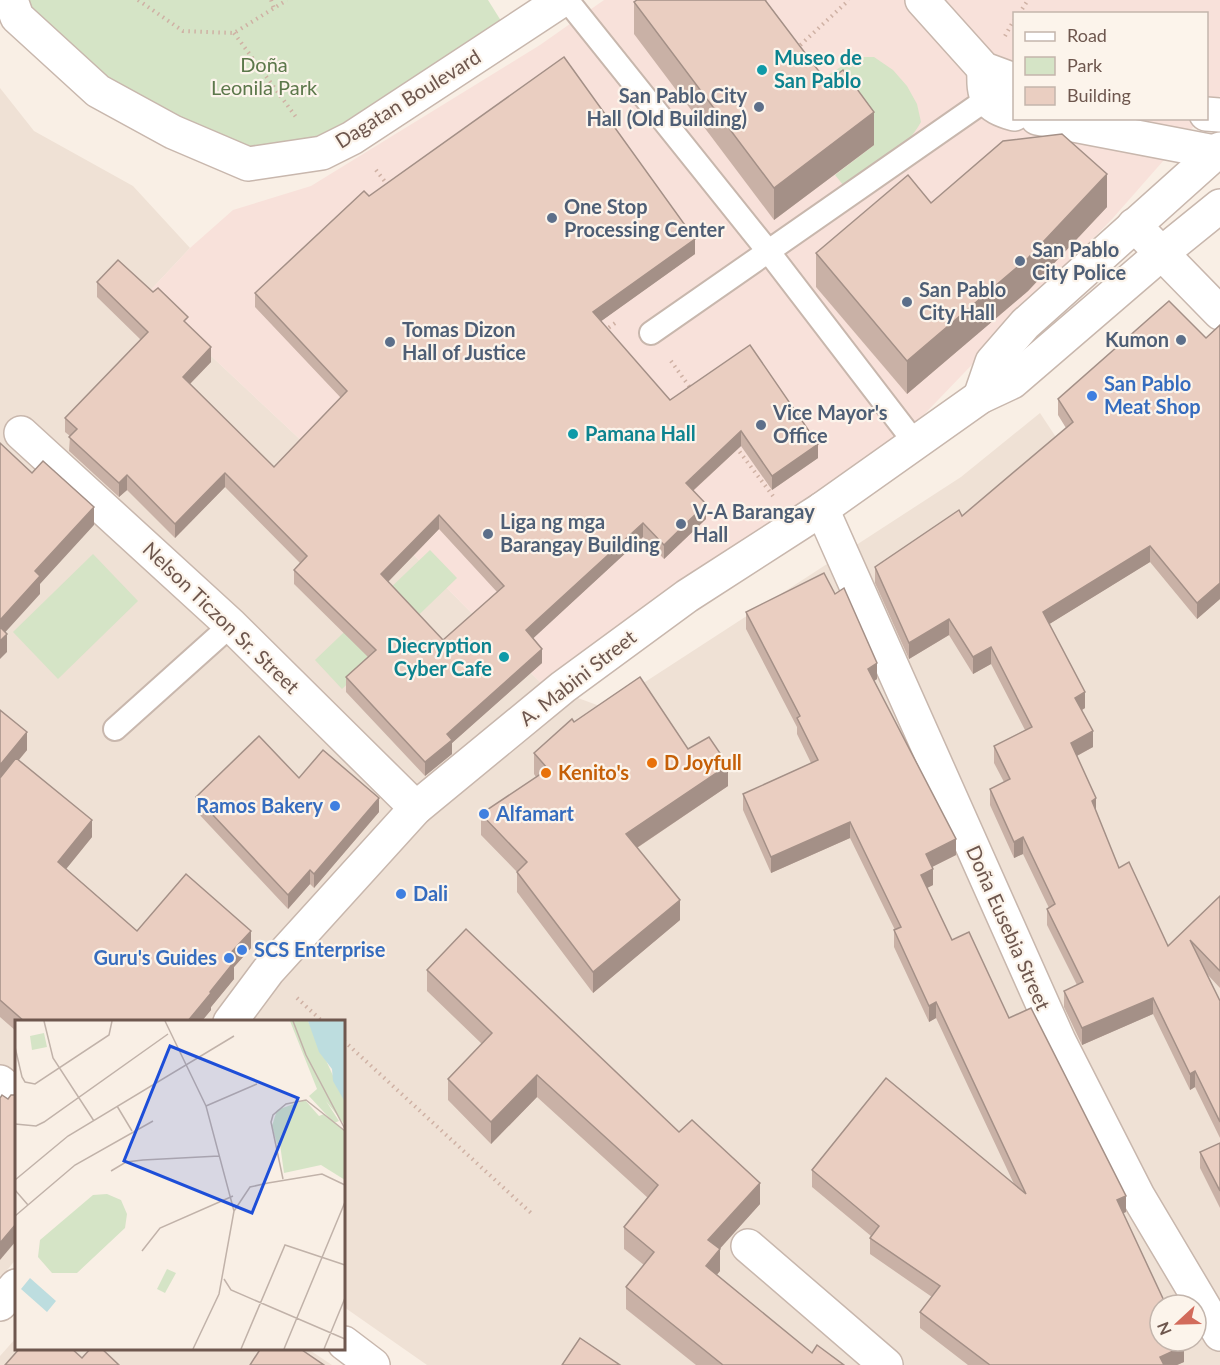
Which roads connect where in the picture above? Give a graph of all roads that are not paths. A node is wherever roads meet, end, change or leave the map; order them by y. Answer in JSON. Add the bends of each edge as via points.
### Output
{"nodes":[{"id":1,"x":11,"y":0,"type":"edge"},
{"id":2,"x":562,"y":0,"type":"edge"},
{"id":3,"x":567,"y":0,"type":"edge"},
{"id":4,"x":922,"y":0,"type":"edge"},
{"id":5,"x":1013,"y":81,"type":"edge"},
{"id":6,"x":995,"y":94,"type":"edge"},
{"id":7,"x":1048,"y":120,"type":"edge"},
{"id":8,"x":1219,"y":151,"type":"edge"},
{"id":9,"x":1220,"y":206,"type":"edge"},
{"id":10,"x":1134,"y":225,"type":"junction"},
{"id":11,"x":768,"y":251,"type":"junction"},
{"id":12,"x":1162,"y":253,"type":"junction"},
{"id":13,"x":1220,"y":313,"type":"edge"},
{"id":14,"x":651,"y":333,"type":"road end"},
{"id":15,"x":980,"y":398,"type":"junction"},
{"id":16,"x":21,"y":433,"type":"dead end"},
{"id":17,"x":915,"y":444,"type":"junction"},
{"id":18,"x":822,"y":508,"type":"junction"},
{"id":19,"x":231,"y":625,"type":"junction"},
{"id":20,"x":115,"y":729,"type":"dead end"},
{"id":21,"x":416,"y":808,"type":"junction"},
{"id":22,"x":231,"y":1020,"type":"edge"},
{"id":23,"x":0,"y":1082,"type":"edge"},
{"id":24,"x":15,"y":1094,"type":"edge"},
{"id":25,"x":748,"y":1246,"type":"dead end"},
{"id":26,"x":15,"y":1287,"type":"edge"},
{"id":27,"x":0,"y":1304,"type":"edge"},
{"id":28,"x":1220,"y":1334,"type":"edge"},
{"id":29,"x":345,"y":1344,"type":"edge"},
{"id":30,"x":373,"y":1365,"type":"edge"},
{"id":31,"x":886,"y":1365,"type":"edge"}],
"edges":[{"from":1,"to":2,"type":"street","name":"Dagatan Boulevard","via":[[17,17],[98,91],[173,132],[248,164],[322,153],[352,138]]},
{"from":3,"to":11,"type":"lane"},
{"from":4,"to":6,"type":"street"},
{"from":5,"to":6,"type":"street"},
{"from":6,"to":11,"type":"lane"},
{"from":7,"to":8,"type":"street"},
{"from":8,"to":10,"type":"street"},
{"from":9,"to":12,"type":"street","name":"A. Mabini Street"},
{"from":10,"to":12,"type":"street"},
{"from":10,"to":15,"type":"street","via":[[1025,324],[992,362]]},
{"from":11,"to":14,"type":"lane"},
{"from":11,"to":17,"type":"lane"},
{"from":12,"to":13,"type":"street"},
{"from":12,"to":15,"type":"street","name":"A. Mabini Street","via":[[1012,382]]},
{"from":15,"to":17,"type":"street","name":"A. Mabini Street"},
{"from":16,"to":19,"type":"street","name":"Nelson Ticzon Sr. Street"},
{"from":17,"to":18,"type":"street","name":"A. Mabini Street"},
{"from":18,"to":21,"type":"street","name":"A. Mabini Street","via":[[687,596],[563,687]]},
{"from":18,"to":28,"type":"street","name":"Doña Eusebia Street","via":[[1059,1041],[1138,1196]]},
{"from":19,"to":20,"type":"lane"},
{"from":19,"to":21,"type":"street","name":"Nelson Ticzon Sr. Street"},
{"from":21,"to":22,"type":"street","name":"A. Mabini Street","via":[[268,971]]},
{"from":23,"to":24,"type":"street"},
{"from":25,"to":31,"type":"street"},
{"from":26,"to":27,"type":"street"},
{"from":29,"to":30,"type":"street"}]}
